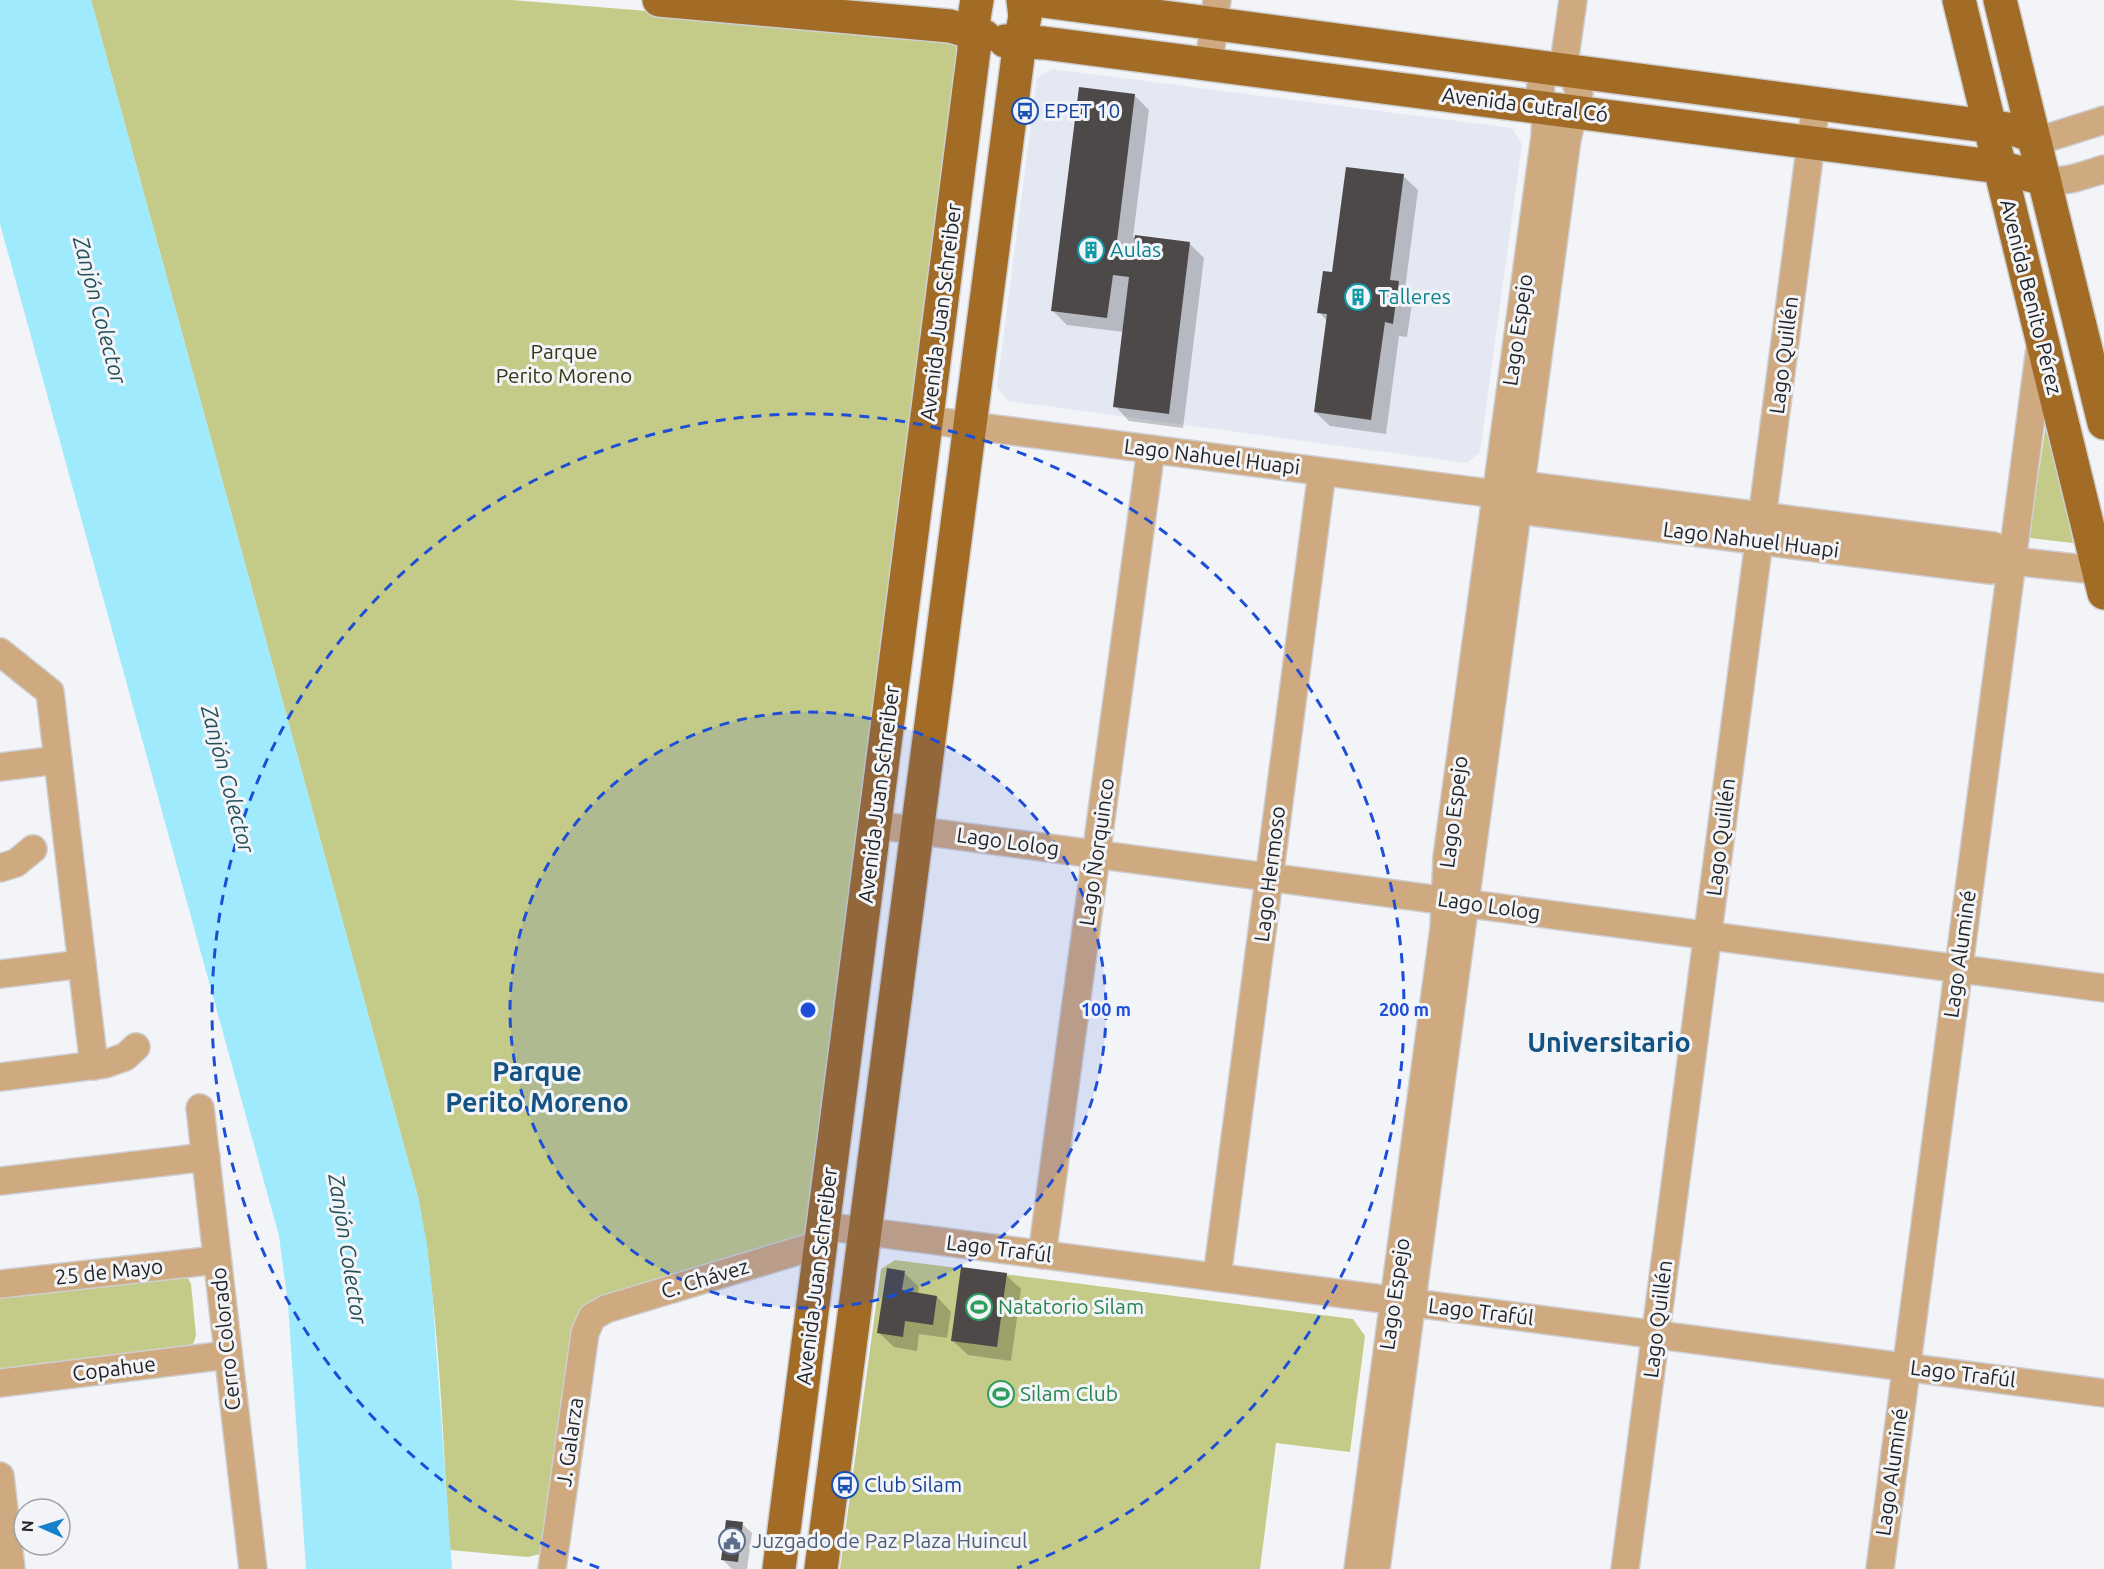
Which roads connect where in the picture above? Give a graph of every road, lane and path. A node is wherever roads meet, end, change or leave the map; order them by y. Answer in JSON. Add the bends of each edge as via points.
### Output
{"nodes":[{"id":1,"x":659,"y":0,"type":"edge"},
{"id":2,"x":667,"y":0,"type":"edge"},
{"id":3,"x":675,"y":0,"type":"edge"},
{"id":4,"x":1573,"y":0,"type":"edge"},
{"id":5,"x":1959,"y":0,"type":"edge"},
{"id":6,"x":2000,"y":0,"type":"edge"},
{"id":7,"x":1215,"y":12,"type":"edge"},
{"id":8,"x":1001,"y":16,"type":"edge"},
{"id":9,"x":1209,"y":64,"type":"junction"},
{"id":10,"x":1563,"y":71,"type":"junction"},
{"id":11,"x":1816,"y":104,"type":"junction"},
{"id":12,"x":1558,"y":109,"type":"junction"},
{"id":13,"x":2104,"y":120,"type":"edge"},
{"id":14,"x":1989,"y":127,"type":"junction"},
{"id":15,"x":1811,"y":142,"type":"junction"},
{"id":16,"x":2035,"y":144,"type":"junction"},
{"id":17,"x":2004,"y":168,"type":"junction"},
{"id":18,"x":2104,"y":169,"type":"edge"},
{"id":19,"x":2044,"y":179,"type":"junction"},
{"id":20,"x":2042,"y":339,"type":"junction"},
{"id":21,"x":927,"y":420,"type":"junction"},
{"id":22,"x":2104,"y":423,"type":"edge"},
{"id":23,"x":970,"y":425,"type":"junction"},
{"id":24,"x":1151,"y":449,"type":"junction"},
{"id":25,"x":1322,"y":472,"type":"junction"},
{"id":26,"x":1512,"y":496,"type":"junction"},
{"id":27,"x":1761,"y":529,"type":"junction"},
{"id":28,"x":2012,"y":561,"type":"junction"},
{"id":29,"x":2102,"y":578,"type":"edge"},
{"id":30,"x":5,"y":649,"type":"edge"},
{"id":31,"x":58,"y":760,"type":"junction"},
{"id":32,"x":0,"y":767,"type":"edge"},
{"id":33,"x":874,"y":825,"type":"junction"},
{"id":34,"x":917,"y":830,"type":"junction"},
{"id":35,"x":33,"y":849,"type":"dead end"},
{"id":36,"x":1096,"y":854,"type":"junction"},
{"id":37,"x":0,"y":868,"type":"edge"},
{"id":38,"x":1269,"y":877,"type":"junction"},
{"id":39,"x":1455,"y":902,"type":"junction"},
{"id":40,"x":1708,"y":935,"type":"junction"},
{"id":41,"x":82,"y":964,"type":"junction"},
{"id":42,"x":1959,"y":969,"type":"junction"},
{"id":43,"x":0,"y":974,"type":"edge"},
{"id":44,"x":2104,"y":988,"type":"edge"},
{"id":45,"x":136,"y":1047,"type":"dead end"},
{"id":46,"x":94,"y":1066,"type":"junction"},
{"id":47,"x":0,"y":1077,"type":"edge"},
{"id":48,"x":200,"y":1108,"type":"dead end"},
{"id":49,"x":206,"y":1157,"type":"junction"},
{"id":50,"x":0,"y":1181,"type":"edge"},
{"id":51,"x":865,"y":1232,"type":"junction"},
{"id":52,"x":822,"y":1235,"type":"junction"},
{"id":53,"x":1042,"y":1255,"type":"junction"},
{"id":54,"x":217,"y":1260,"type":"junction"},
{"id":55,"x":1217,"y":1277,"type":"junction"},
{"id":56,"x":0,"y":1284,"type":"edge"},
{"id":57,"x":1403,"y":1301,"type":"junction"},
{"id":58,"x":592,"y":1317,"type":"joint"},
{"id":59,"x":1656,"y":1334,"type":"junction"},
{"id":60,"x":227,"y":1355,"type":"junction"},
{"id":61,"x":1906,"y":1367,"type":"junction"},
{"id":62,"x":0,"y":1383,"type":"edge"},
{"id":63,"x":2104,"y":1393,"type":"edge"},
{"id":64,"x":0,"y":1476,"type":"edge"},
{"id":65,"x":11,"y":1569,"type":"edge"},
{"id":66,"x":253,"y":1569,"type":"edge"},
{"id":67,"x":552,"y":1569,"type":"edge"},
{"id":68,"x":779,"y":1569,"type":"edge"},
{"id":69,"x":821,"y":1569,"type":"edge"},
{"id":70,"x":1358,"y":1569,"type":"edge"},
{"id":71,"x":1376,"y":1569,"type":"edge"},
{"id":72,"x":1625,"y":1569,"type":"edge"},
{"id":73,"x":1880,"y":1569,"type":"edge"}],
"edges":[{"from":1,"to":2,"type":"main road","name":"Avenida Cutral Có"},
{"from":2,"to":3,"type":"street"},
{"from":2,"to":8,"type":"main road","name":"Avenida Cutral Có","via":[[950,26]]},
{"from":4,"to":10,"type":"street"},
{"from":5,"to":14,"type":"main road","name":"Avenida Benito Pérez"},
{"from":6,"to":16,"type":"main road","name":"Avenida Benito Pérez"},
{"from":7,"to":8,"type":"main road","name":"Avenida Cutral Có"},
{"from":7,"to":9,"type":"street"},
{"from":7,"to":10,"type":"main road","name":"Avenida Cutral Có"},
{"from":8,"to":9,"type":"main road","name":"Avenida Cutral Có"},
{"from":8,"to":21,"type":"main road","name":"Avenida Juan Schreiber","via":[[973,59]]},
{"from":8,"to":23,"type":"main road","name":"Avenida Juan Schreiber"},
{"from":9,"to":12,"type":"main road","name":"Avenida Cutral Có"},
{"from":10,"to":11,"type":"main road","name":"Avenida Cutral Có"},
{"from":10,"to":12,"type":"street","name":"Lago Espejo","via":[[1572,75],[1579,88]]},
{"from":11,"to":14,"type":"main road","name":"Avenida Cutral Có"},
{"from":11,"to":15,"type":"street","name":"Lago Quillén"},
{"from":12,"to":15,"type":"main road","name":"Avenida Cutral Có"},
{"from":12,"to":26,"type":"street","name":"Lago Espejo","via":[[1545,119]]},
{"from":13,"to":16,"type":"street"},
{"from":14,"to":16,"type":"main road","name":"Avenida Cutral Có","via":[[2022,132],[2030,135]]},
{"from":14,"to":17,"type":"main road","name":"Avenida Benito Pérez"},
{"from":15,"to":17,"type":"main road","name":"Avenida Cutral Có"},
{"from":15,"to":27,"type":"street","name":"Lago Quillén"},
{"from":16,"to":17,"type":"main road","via":[[2029,164]]},
{"from":16,"to":19,"type":"main road","name":"Avenida Benito Pérez"},
{"from":17,"to":19,"type":"main road","name":"Avenida Cutral Có"},
{"from":17,"to":20,"type":"main road","name":"Avenida Benito Pérez"},
{"from":18,"to":19,"type":"street","via":[[2062,181]]},
{"from":19,"to":22,"type":"main road","name":"Avenida Benito Pérez"},
{"from":20,"to":28,"type":"street","name":"Lago Aluminé"},
{"from":20,"to":29,"type":"main road","name":"Avenida Benito Pérez"},
{"from":21,"to":23,"type":"street","name":"Lago Nahuel Huapi"},
{"from":21,"to":33,"type":"main road","name":"Avenida Juan Schreiber"},
{"from":23,"to":24,"type":"street","name":"Lago Nahuel Huapi"},
{"from":23,"to":34,"type":"main road","name":"Avenida Juan Schreiber"},
{"from":24,"to":25,"type":"street","name":"Lago Nahuel Huapi"},
{"from":24,"to":36,"type":"street","name":"Lago Ñorquinco"},
{"from":25,"to":26,"type":"street","name":"Lago Nahuel Huapi"},
{"from":25,"to":38,"type":"street","name":"Lago Hermoso"},
{"from":26,"to":27,"type":"street","name":"Lago Nahuel Huapi"},
{"from":26,"to":39,"type":"street","name":"Lago Espejo","via":[[1447,857]]},
{"from":27,"to":28,"type":"street","name":"Lago Nahuel Huapi","via":[[1990,570]]},
{"from":27,"to":40,"type":"street","name":"Lago Quillén"},
{"from":28,"to":29,"type":"street","name":"Lago Nahuel Huapi"},
{"from":28,"to":42,"type":"street","name":"Lago Aluminé"},
{"from":30,"to":31,"type":"street","via":[[50,692]]},
{"from":31,"to":32,"type":"street"},
{"from":31,"to":41,"type":"street"},
{"from":33,"to":34,"type":"street","name":"Lago Lolog"},
{"from":33,"to":52,"type":"main road","name":"Avenida Juan Schreiber"},
{"from":34,"to":36,"type":"street","name":"Lago Lolog"},
{"from":34,"to":51,"type":"main road","name":"Avenida Juan Schreiber"},
{"from":35,"to":37,"type":"street","via":[[16,863]]},
{"from":36,"to":38,"type":"street","name":"Lago Lolog"},
{"from":36,"to":53,"type":"street","name":"Lago Ñorquinco"},
{"from":38,"to":39,"type":"street","name":"Lago Lolog"},
{"from":38,"to":55,"type":"street","name":"Lago Hermoso"},
{"from":39,"to":40,"type":"street","name":"Lago Lolog"},
{"from":39,"to":57,"type":"street","name":"Lago Espejo"},
{"from":40,"to":42,"type":"street","name":"Lago Lolog"},
{"from":40,"to":59,"type":"street","name":"Lago Quillén"},
{"from":41,"to":43,"type":"street"},
{"from":41,"to":46,"type":"street"},
{"from":42,"to":44,"type":"street","name":"Lago Lolog"},
{"from":42,"to":61,"type":"street","name":"Lago Aluminé"},
{"from":45,"to":46,"type":"street","via":[[119,1060]]},
{"from":46,"to":47,"type":"street"},
{"from":48,"to":49,"type":"street","name":"Cerro Colorado"},
{"from":49,"to":50,"type":"street"},
{"from":49,"to":54,"type":"street","name":"Cerro Colorado"},
{"from":51,"to":52,"type":"street","name":"Lago Trafúl"},
{"from":51,"to":53,"type":"street","name":"Lago Trafúl"},
{"from":51,"to":69,"type":"main road","name":"Avenida Juan Schreiber"},
{"from":52,"to":58,"type":"street","name":"C. Chávez"},
{"from":52,"to":68,"type":"main road","name":"Avenida Juan Schreiber"},
{"from":53,"to":55,"type":"street","name":"Lago Trafúl"},
{"from":54,"to":56,"type":"street","name":"25 de Mayo"},
{"from":54,"to":60,"type":"street","name":"Cerro Colorado"},
{"from":55,"to":57,"type":"street","name":"Lago Trafúl"},
{"from":57,"to":59,"type":"street","name":"Lago Trafúl"},
{"from":57,"to":70,"type":"street","name":"Lago Espejo"},
{"from":57,"to":71,"type":"street","name":"Lago Espejo"},
{"from":58,"to":67,"type":"street","name":"J. Galarza","via":[[585,1332]]},
{"from":59,"to":61,"type":"street","name":"Lago Trafúl"},
{"from":59,"to":72,"type":"street","name":"Lago Quillén"},
{"from":60,"to":62,"type":"street","name":"Copahue"},
{"from":60,"to":66,"type":"street","name":"Cerro Colorado"},
{"from":61,"to":63,"type":"street","name":"Lago Trafúl"},
{"from":61,"to":73,"type":"street","name":"Lago Aluminé"},
{"from":64,"to":65,"type":"street"}]}
